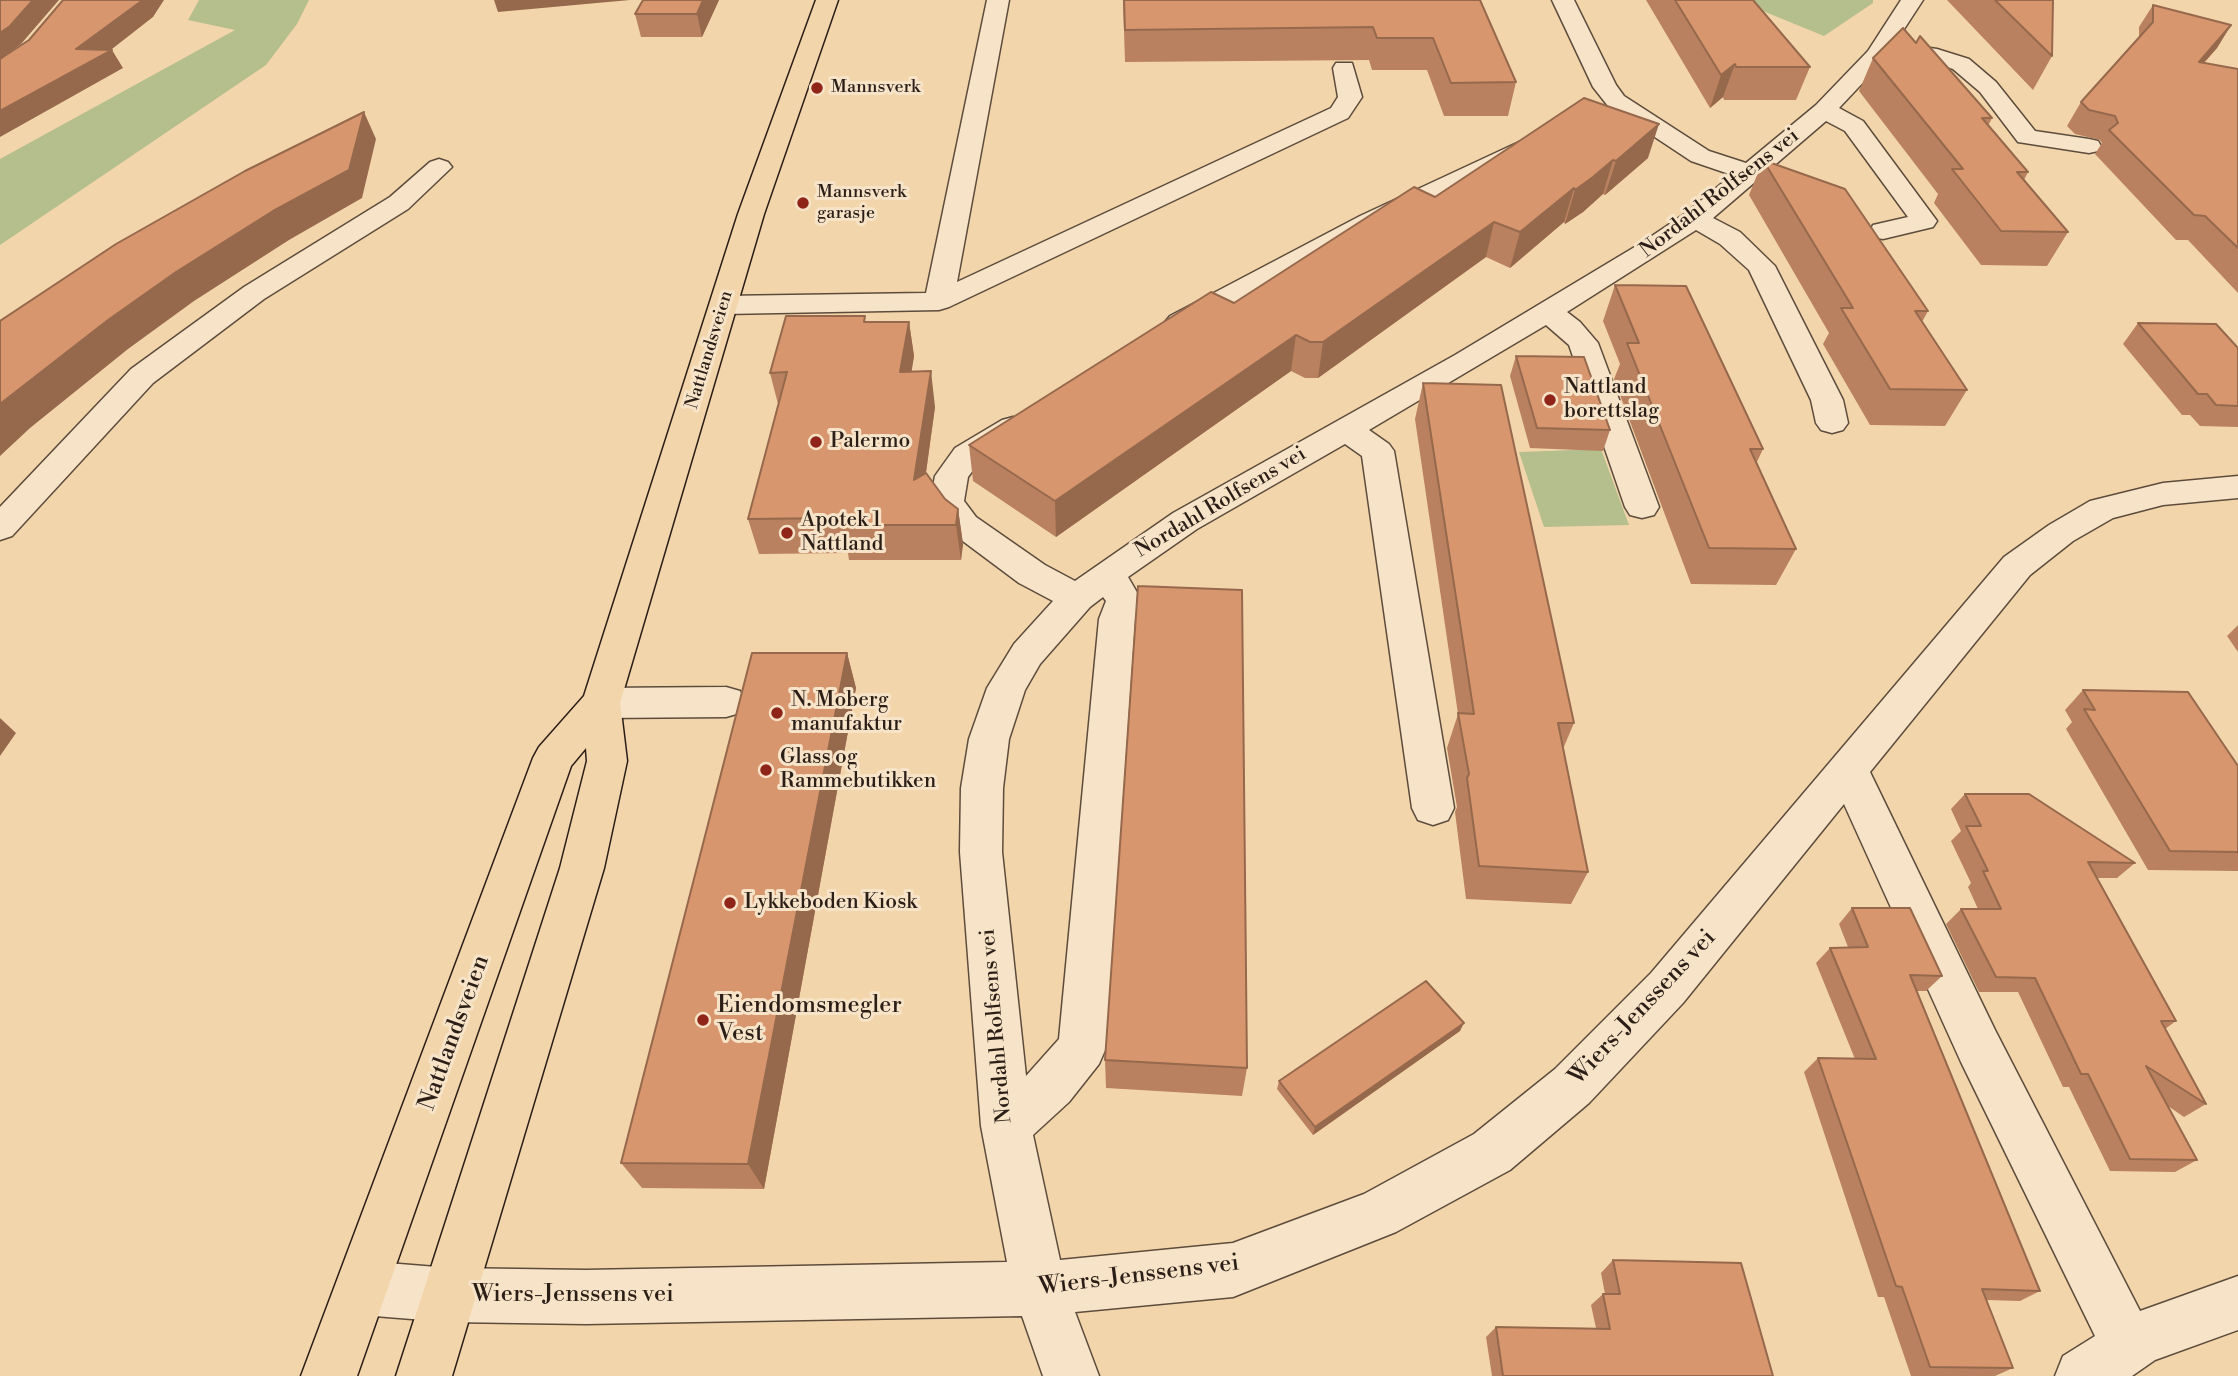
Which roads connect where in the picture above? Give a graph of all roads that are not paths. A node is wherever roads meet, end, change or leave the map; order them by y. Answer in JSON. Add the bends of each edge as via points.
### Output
{"nodes":[{"id":1,"x":827,"y":0,"type":"edge"},
{"id":2,"x":998,"y":0,"type":"edge"},
{"id":3,"x":1563,"y":0,"type":"edge"},
{"id":4,"x":1912,"y":0,"type":"edge"},
{"id":5,"x":1882,"y":48,"type":"junction"},
{"id":6,"x":1344,"y":68,"type":"edge"},
{"id":7,"x":1824,"y":110,"type":"junction"},
{"id":8,"x":2089,"y":146,"type":"edge"},
{"id":9,"x":1521,"y":148,"type":"edge"},
{"id":10,"x":439,"y":167,"type":"dead end"},
{"id":11,"x":1751,"y":173,"type":"junction"},
{"id":12,"x":1695,"y":219,"type":"junction"},
{"id":13,"x":1883,"y":231,"type":"dead end"},
{"id":14,"x":939,"y":301,"type":"junction"},
{"id":15,"x":724,"y":305,"type":"junction"},
{"id":16,"x":1547,"y":312,"type":"junction"},
{"id":17,"x":1153,"y":339,"type":"edge"},
{"id":18,"x":1038,"y":411,"type":"edge"},
{"id":19,"x":1800,"y":420,"type":"dead end"},
{"id":20,"x":1346,"y":430,"type":"junction"},
{"id":21,"x":2238,"y":487,"type":"edge"},
{"id":22,"x":1642,"y":506,"type":"dead end"},
{"id":23,"x":0,"y":528,"type":"edge"},
{"id":24,"x":1093,"y":587,"type":"junction"},
{"id":25,"x":726,"y":702,"type":"dead end"},
{"id":26,"x":601,"y":703,"type":"junction"},
{"id":27,"x":1848,"y":768,"type":"junction"},
{"id":28,"x":1433,"y":808,"type":"dead end"},
{"id":29,"x":1006,"y":1126,"type":"junction"},
{"id":30,"x":362,"y":1288,"type":"junction"},
{"id":31,"x":1039,"y":1289,"type":"junction"},
{"id":32,"x":449,"y":1295,"type":"junction"},
{"id":33,"x":2238,"y":1303,"type":"edge"},
{"id":34,"x":2129,"y":1346,"type":"junction"},
{"id":35,"x":328,"y":1376,"type":"edge"},
{"id":36,"x":424,"y":1376,"type":"edge"},
{"id":37,"x":1071,"y":1376,"type":"edge"},
{"id":38,"x":2083,"y":1376,"type":"edge"}],
"edges":[{"from":1,"to":15,"type":"main road","name":"Nattlandsveien","via":[[751,214]]},
{"from":2,"to":14,"type":"street"},
{"from":3,"to":11,"type":"street","via":[[1605,88],[1616,101],[1700,156]]},
{"from":4,"to":5,"type":"street","name":"Nordahl Rolfsens vei"},
{"from":5,"to":7,"type":"street","name":"Nordahl Rolfsens vei"},
{"from":5,"to":8,"type":"street","via":[[1961,64],[1988,87],[2027,137]]},
{"from":6,"to":14,"type":"street","via":[[1350,97],[1340,113]]},
{"from":7,"to":11,"type":"street","name":"Nordahl Rolfsens vei"},
{"from":7,"to":13,"type":"street","via":[[1854,125],[1924,221]]},
{"from":9,"to":17,"type":"street","via":[[1369,222]]},
{"from":10,"to":23,"type":"street","via":[[399,203],[254,293],[142,376]]},
{"from":11,"to":12,"type":"street","name":"Nordahl Rolfsens vei"},
{"from":12,"to":16,"type":"street","name":"Nordahl Rolfsens vei"},
{"from":12,"to":19,"type":"street","via":[[1730,238],[1762,267],[1829,411]]},
{"from":14,"to":15,"type":"street"},
{"from":15,"to":26,"type":"main road","name":"Nattlandsveien"},
{"from":16,"to":20,"type":"street","name":"Nordahl Rolfsens vei"},
{"from":16,"to":22,"type":"street","via":[[1583,343]]},
{"from":18,"to":24,"type":"street","via":[[967,455],[951,476],[947,502],[964,525],[1032,574]]},
{"from":20,"to":24,"type":"street","name":"Nordahl Rolfsens vei","via":[[1185,521]]},
{"from":20,"to":28,"type":"street","via":[[1378,451]]},
{"from":21,"to":27,"type":"street","name":"Wiers-Jenssens vei","via":[[2163,494],[2102,509],[2060,533],[2017,566]]},
{"from":24,"to":29,"type":"street","name":"Nordahl Rolfsens vei","via":[[1027,654],[1006,688],[989,739],[982,789],[982,864]]},
{"from":24,"to":29,"type":"street","via":[[1124,601],[1117,620],[1082,1048],[1052,1085]]},
{"from":25,"to":26,"type":"street"},
{"from":26,"to":30,"type":"main road","name":"Nattlandsveien","via":[[553,758]]},
{"from":26,"to":32,"type":"main road","name":"Nattlandsveien","via":[[607,761],[582,868]]},
{"from":27,"to":31,"type":"street","name":"Wiers-Jenssens vei","via":[[1667,988],[1572,1086],[1492,1152],[1378,1214],[1233,1270]]},
{"from":27,"to":34,"type":"street","via":[[1978,1046]]},
{"from":29,"to":31,"type":"street","name":"Nordahl Rolfsens vei"},
{"from":30,"to":32,"type":"street","name":"Wiers-Jenssens vei"},
{"from":30,"to":35,"type":"main road","name":"Nattlandsveien"},
{"from":31,"to":32,"type":"street","name":"Wiers-Jenssens vei"},
{"from":31,"to":37,"type":"street","name":"Nordahl Rolfsens vei"},
{"from":32,"to":36,"type":"main road","name":"Nattlandsveien"},
{"from":33,"to":34,"type":"street"},
{"from":34,"to":38,"type":"street"}]}
